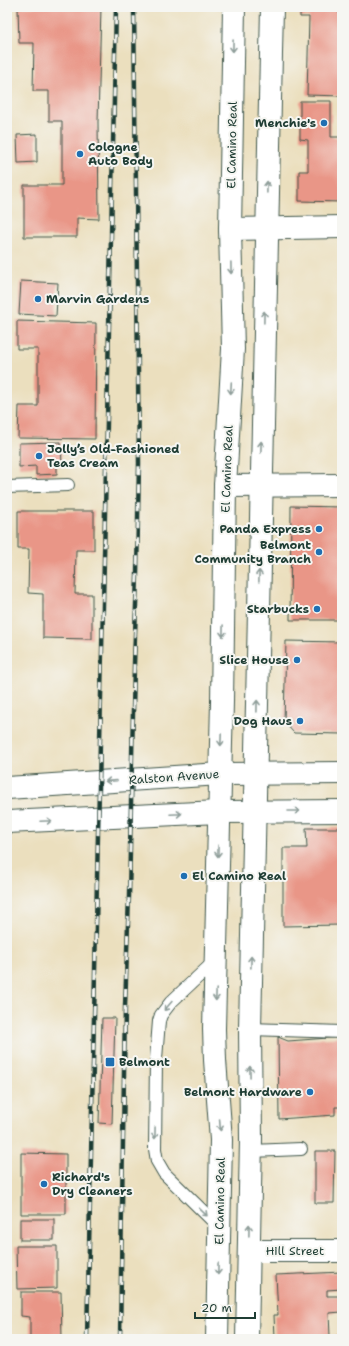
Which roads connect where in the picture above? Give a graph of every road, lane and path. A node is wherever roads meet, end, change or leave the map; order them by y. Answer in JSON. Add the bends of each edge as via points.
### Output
{"nodes":[{"id":1,"x":234,"y":7,"type":"edge"},
{"id":2,"x":272,"y":7,"type":"edge"},
{"id":3,"x":342,"y":227,"type":"edge"},
{"id":4,"x":230,"y":229,"type":"junction"},
{"id":5,"x":266,"y":229,"type":"junction"},
{"id":6,"x":68,"y":485,"type":"dead end"},
{"id":7,"x":342,"y":485,"type":"edge"},
{"id":8,"x":225,"y":486,"type":"junction"},
{"id":9,"x":261,"y":486,"type":"junction"},
{"id":10,"x":7,"y":487,"type":"edge"},
{"id":11,"x":256,"y":773,"type":"junction"},
{"id":12,"x":342,"y":773,"type":"edge"},
{"id":13,"x":220,"y":774,"type":"junction"},
{"id":14,"x":7,"y":788,"type":"edge"},
{"id":15,"x":256,"y":811,"type":"junction"},
{"id":16,"x":342,"y":811,"type":"edge"},
{"id":17,"x":219,"y":812,"type":"junction"},
{"id":18,"x":7,"y":822,"type":"edge"},
{"id":19,"x":217,"y":960,"type":"junction"},
{"id":20,"x":250,"y":1029,"type":"junction"},
{"id":21,"x":342,"y":1032,"type":"edge"},
{"id":22,"x":301,"y":1149,"type":"dead end"},
{"id":23,"x":251,"y":1151,"type":"junction"},
{"id":24,"x":220,"y":1228,"type":"junction"},
{"id":25,"x":249,"y":1251,"type":"junction"},
{"id":26,"x":342,"y":1251,"type":"edge"},
{"id":27,"x":217,"y":1339,"type":"edge"},
{"id":28,"x":247,"y":1339,"type":"edge"}],
"edges":[{"from":1,"to":4,"type":"main road","name":"El Camino Real","one_way":true},
{"from":5,"to":2,"type":"main road","one_way":true},
{"from":3,"to":5,"type":"main road"},
{"from":4,"to":5,"type":"main road"},
{"from":4,"to":8,"type":"main road","name":"El Camino Real","one_way":true,"via":[[233,349]]},
{"from":9,"to":5,"type":"main road","one_way":true},
{"from":6,"to":10,"type":"lane"},
{"from":7,"to":9,"type":"main road"},
{"from":8,"to":9,"type":"main road"},
{"from":8,"to":13,"type":"main road","name":"El Camino Real","one_way":true},
{"from":11,"to":9,"type":"main road","one_way":true},
{"from":11,"to":12,"type":"main road","name":"Ralston Avenue"},
{"from":11,"to":13,"type":"main road","name":"Ralston Avenue"},
{"from":11,"to":15,"type":"main road"},
{"from":13,"to":14,"type":"main road","name":"Ralston Avenue","one_way":true},
{"from":13,"to":17,"type":"main road","name":"El Camino Real"},
{"from":15,"to":16,"type":"main road","one_way":true},
{"from":15,"to":17,"type":"main road"},
{"from":20,"to":15,"type":"main road","one_way":true},
{"from":18,"to":17,"type":"main road","one_way":true},
{"from":17,"to":19,"type":"main road","name":"El Camino Real","one_way":true},
{"from":19,"to":24,"type":"main road","name":"El Camino Real","one_way":true,"via":[[215,1052],[221,1140]]},
{"from":19,"to":24,"type":"lane","one_way":true,"via":[[171,1002],[158,1021],[155,1149],[157,1161],[164,1173]]},
{"from":20,"to":21,"type":"lane"},
{"from":23,"to":20,"type":"main road","one_way":true},
{"from":22,"to":23,"type":"lane"},
{"from":25,"to":23,"type":"main road","one_way":true},
{"from":24,"to":27,"type":"main road","name":"El Camino Real","one_way":true},
{"from":25,"to":26,"type":"main road","name":"Hill Street"},
{"from":25,"to":28,"type":"main road"}]}
